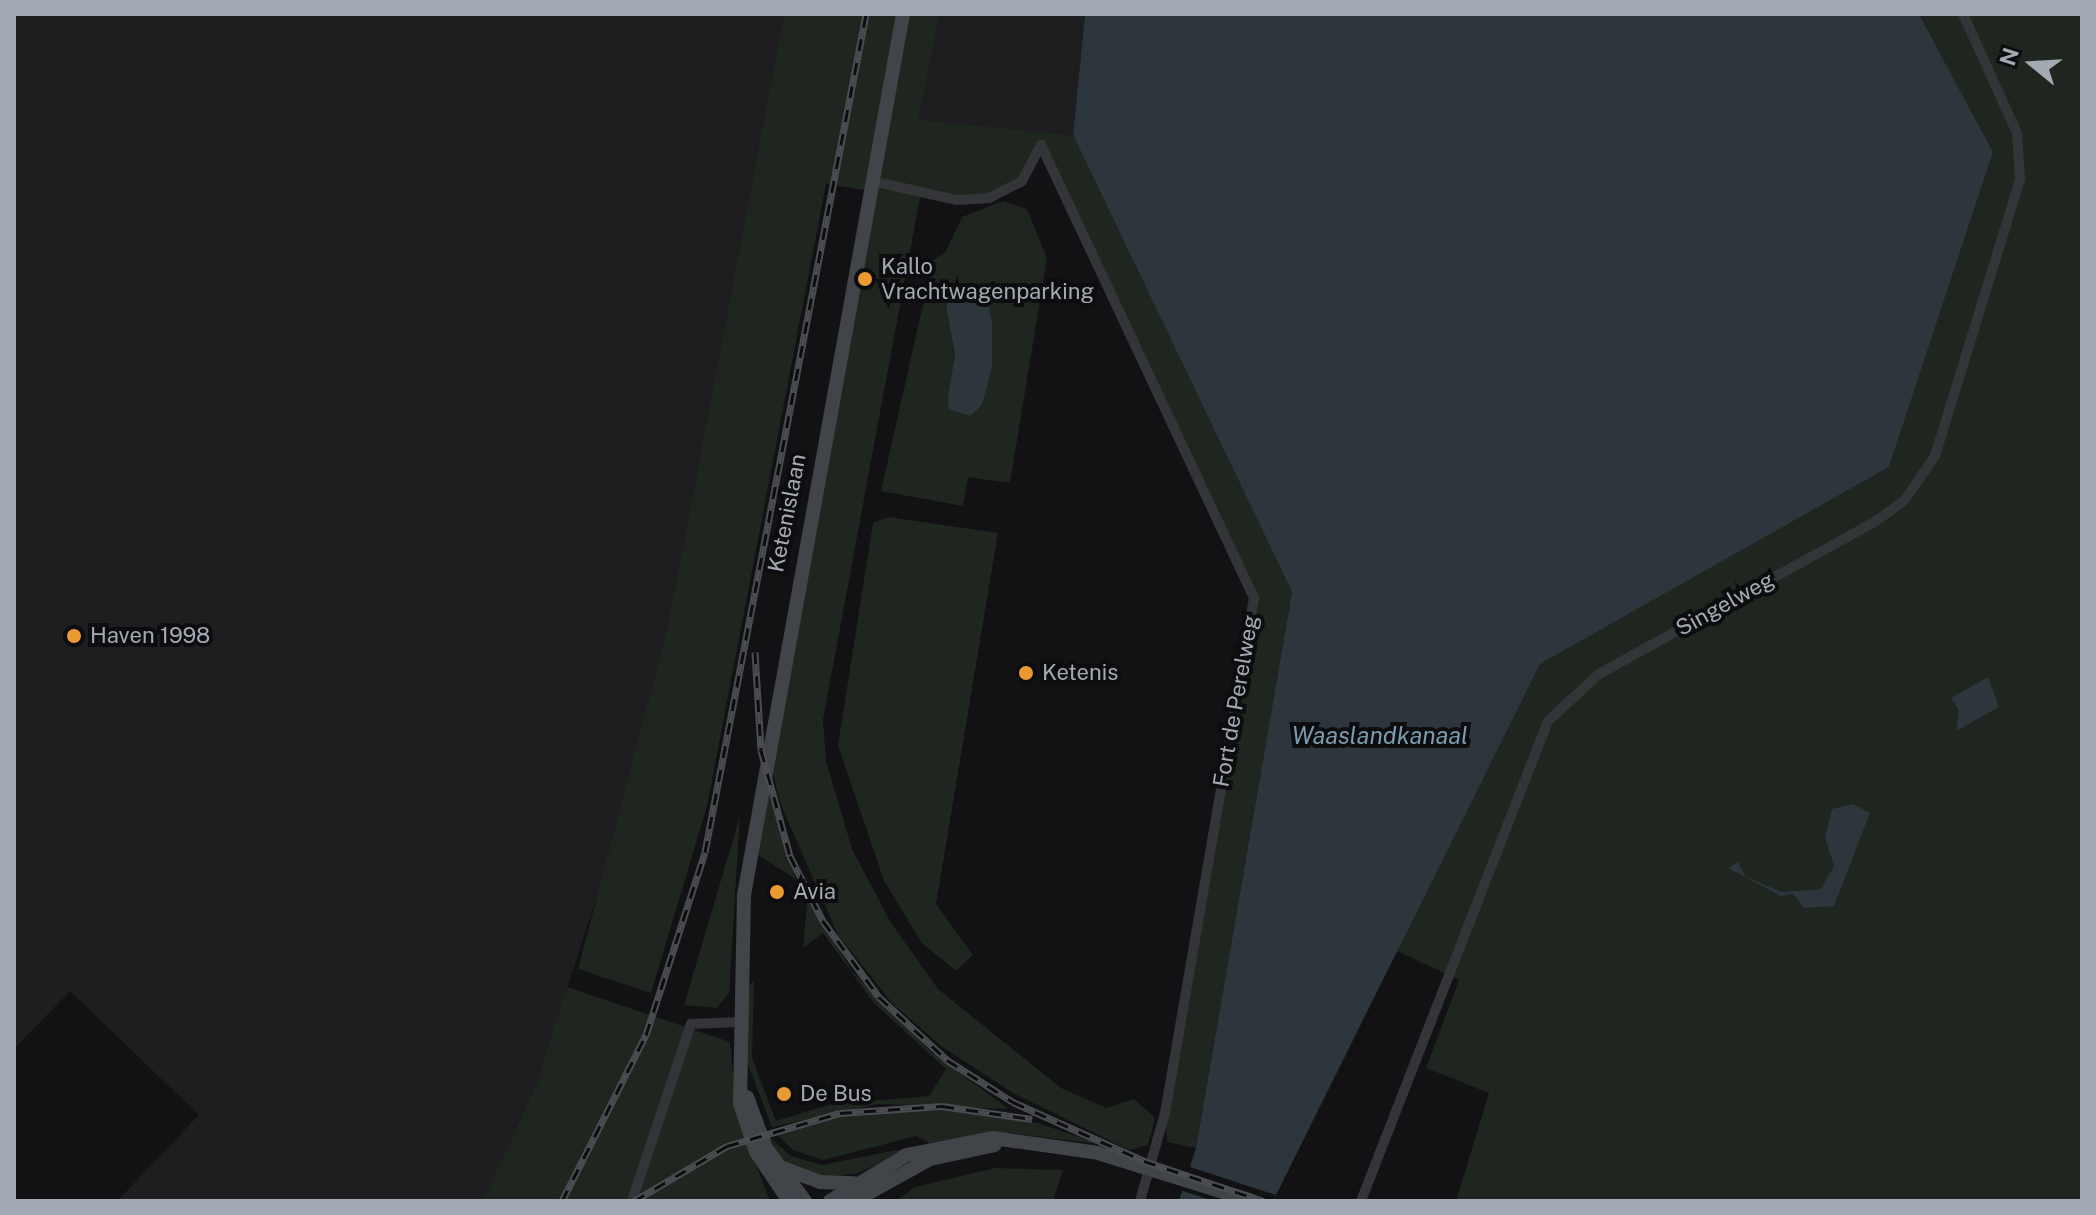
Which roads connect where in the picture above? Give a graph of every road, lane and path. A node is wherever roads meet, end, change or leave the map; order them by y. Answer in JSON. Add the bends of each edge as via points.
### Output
{"nodes":[{"id":1,"x":903,"y":14,"type":"edge"},
{"id":2,"x":1963,"y":14,"type":"edge"},
{"id":3,"x":872,"y":181,"type":"junction"},
{"id":4,"x":739,"y":1022,"type":"junction"},
{"id":5,"x":742,"y":1090,"type":"junction"},
{"id":6,"x":1001,"y":1141,"type":"junction"},
{"id":7,"x":778,"y":1166,"type":"junction"},
{"id":8,"x":1151,"y":1167,"type":"junction"},
{"id":9,"x":854,"y":1183,"type":"junction"},
{"id":10,"x":778,"y":1194,"type":"edge"},
{"id":11,"x":632,"y":1201,"type":"edge"},
{"id":12,"x":789,"y":1201,"type":"edge"},
{"id":13,"x":805,"y":1201,"type":"edge"},
{"id":14,"x":830,"y":1201,"type":"edge"},
{"id":15,"x":854,"y":1201,"type":"edge"},
{"id":16,"x":1140,"y":1201,"type":"edge"},
{"id":17,"x":1252,"y":1201,"type":"edge"},
{"id":18,"x":1361,"y":1201,"type":"edge"}],
"edges":[{"from":1,"to":3,"type":"street","name":"Ketenislaan"},
{"from":2,"to":18,"type":"street","name":"Singelweg","via":[[2017,133],[2020,179],[1935,456],[1904,501],[1876,521],[1599,674],[1548,721]]},
{"from":3,"to":4,"type":"street","name":"Ketenislaan","via":[[757,798]]},
{"from":3,"to":8,"type":"street","name":"Fort de Perelweg","via":[[956,200],[989,198],[1022,181],[1041,145],[1254,598]]},
{"from":4,"to":5,"type":"street","name":"Ketenislaan"},
{"from":4,"to":11,"type":"street","via":[[691,1024]]},
{"from":5,"to":7,"type":"street","name":"Ketenislaan"},
{"from":5,"to":10,"type":"street","name":"Ketenislaan","via":[[747,1128]]},
{"from":6,"to":8,"type":"street","via":[[1060,1144]]},
{"from":6,"to":9,"type":"street","via":[[941,1144]]},
{"from":6,"to":15,"type":"street","via":[[930,1159]]},
{"from":7,"to":9,"type":"street","via":[[820,1182]]},
{"from":7,"to":13,"type":"street","name":"Ketenislaan"},
{"from":8,"to":16,"type":"street","name":"Fort de Perelweg"},
{"from":8,"to":17,"type":"street"},
{"from":9,"to":14,"type":"street"},
{"from":10,"to":12,"type":"street","name":"Ketenislaan"}]}
